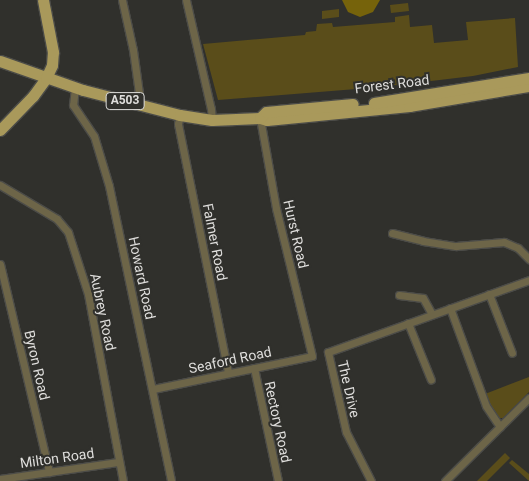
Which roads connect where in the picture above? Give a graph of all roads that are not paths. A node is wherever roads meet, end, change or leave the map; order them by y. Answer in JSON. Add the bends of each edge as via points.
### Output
{"nodes":[{"id":1,"x":43,"y":0,"type":"edge"},
{"id":2,"x":122,"y":0,"type":"edge"},
{"id":3,"x":186,"y":0,"type":"edge"},
{"id":4,"x":0,"y":61,"type":"edge"},
{"id":5,"x":46,"y":78,"type":"junction"},
{"id":6,"x":529,"y":78,"type":"edge"},
{"id":7,"x":529,"y":86,"type":"edge"},
{"id":8,"x":74,"y":91,"type":"junction"},
{"id":9,"x":137,"y":104,"type":"junction"},
{"id":10,"x":180,"y":115,"type":"junction"},
{"id":11,"x":260,"y":118,"type":"junction"},
{"id":12,"x":212,"y":120,"type":"junction"},
{"id":13,"x":0,"y":130,"type":"edge"},
{"id":14,"x":0,"y":185,"type":"edge"},
{"id":15,"x":392,"y":232,"type":"dead end"},
{"id":16,"x":529,"y":259,"type":"edge"},
{"id":17,"x":0,"y":264,"type":"edge"},
{"id":18,"x":529,"y":280,"type":"edge"},
{"id":19,"x":489,"y":294,"type":"junction"},
{"id":20,"x":399,"y":295,"type":"dead end"},
{"id":21,"x":450,"y":308,"type":"junction"},
{"id":22,"x":432,"y":314,"type":"junction"},
{"id":23,"x":408,"y":323,"type":"junction"},
{"id":24,"x":512,"y":354,"type":"dead end"},
{"id":25,"x":312,"y":356,"type":"joint"},
{"id":26,"x":254,"y":368,"type":"junction"},
{"id":27,"x":228,"y":373,"type":"junction"},
{"id":28,"x":431,"y":380,"type":"dead end"},
{"id":29,"x":153,"y":389,"type":"junction"},
{"id":30,"x":529,"y":398,"type":"edge"},
{"id":31,"x":500,"y":427,"type":"junction"},
{"id":32,"x":118,"y":462,"type":"junction"},
{"id":33,"x":50,"y":472,"type":"junction"},
{"id":34,"x":0,"y":480,"type":"edge"},
{"id":35,"x":123,"y":481,"type":"edge"},
{"id":36,"x":171,"y":481,"type":"edge"},
{"id":37,"x":278,"y":481,"type":"edge"},
{"id":38,"x":371,"y":481,"type":"edge"},
{"id":39,"x":445,"y":481,"type":"edge"}],
"edges":[{"from":1,"to":5,"type":"main road","via":[[53,52]]},
{"from":2,"to":9,"type":"street","via":[[132,44],[139,93]]},
{"from":3,"to":12,"type":"street"},
{"from":4,"to":5,"type":"main road","name":"Forest Road","number":"A503"},
{"from":5,"to":8,"type":"main road","name":"Forest Road","number":"A503"},
{"from":5,"to":13,"type":"main road"},
{"from":6,"to":11,"type":"main road","name":"Forest Road","number":"A503","via":[[380,102],[266,112]]},
{"from":7,"to":11,"type":"main road","name":"Forest Road","number":"A503","via":[[409,106],[267,120]]},
{"from":8,"to":9,"type":"main road","name":"Forest Road","number":"A503"},
{"from":8,"to":29,"type":"street","name":"Howard Road","via":[[73,105],[94,136],[106,172]]},
{"from":9,"to":10,"type":"main road","name":"Forest Road","number":"A503"},
{"from":10,"to":12,"type":"main road","name":"Forest Road","number":"A503"},
{"from":10,"to":27,"type":"street","name":"Falmer Road","via":[[178,124]]},
{"from":11,"to":12,"type":"main road","name":"Forest Road","number":"A503"},
{"from":11,"to":25,"type":"street","name":"Hurst Road","via":[[276,208]]},
{"from":14,"to":32,"type":"street","name":"Aubrey Road","via":[[57,219],[68,232],[88,294]]},
{"from":15,"to":16,"type":"street","via":[[456,246],[504,242],[518,248]]},
{"from":17,"to":33,"type":"street","name":"Byron Road"},
{"from":18,"to":19,"type":"street","name":"The Drive"},
{"from":19,"to":21,"type":"street","name":"The Drive"},
{"from":19,"to":24,"type":"street"},
{"from":20,"to":22,"type":"street","via":[[423,298]]},
{"from":21,"to":22,"type":"street","name":"The Drive"},
{"from":21,"to":31,"type":"street","via":[[486,406]]},
{"from":22,"to":23,"type":"street","name":"The Drive"},
{"from":23,"to":28,"type":"street"},
{"from":23,"to":38,"type":"street","name":"The Drive","via":[[328,352],[346,432]]},
{"from":25,"to":26,"type":"street","name":"Seaford Road"},
{"from":26,"to":27,"type":"street","name":"Seaford Road"},
{"from":26,"to":37,"type":"street","name":"Rectory Road"},
{"from":27,"to":29,"type":"street","name":"Seaford Road"},
{"from":29,"to":36,"type":"street","name":"Howard Road"},
{"from":30,"to":31,"type":"street"},
{"from":31,"to":39,"type":"street"},
{"from":32,"to":33,"type":"street","name":"Milton Road"},
{"from":32,"to":35,"type":"street","name":"Aubrey Road"},
{"from":33,"to":34,"type":"street","name":"Milton Road"}]}
